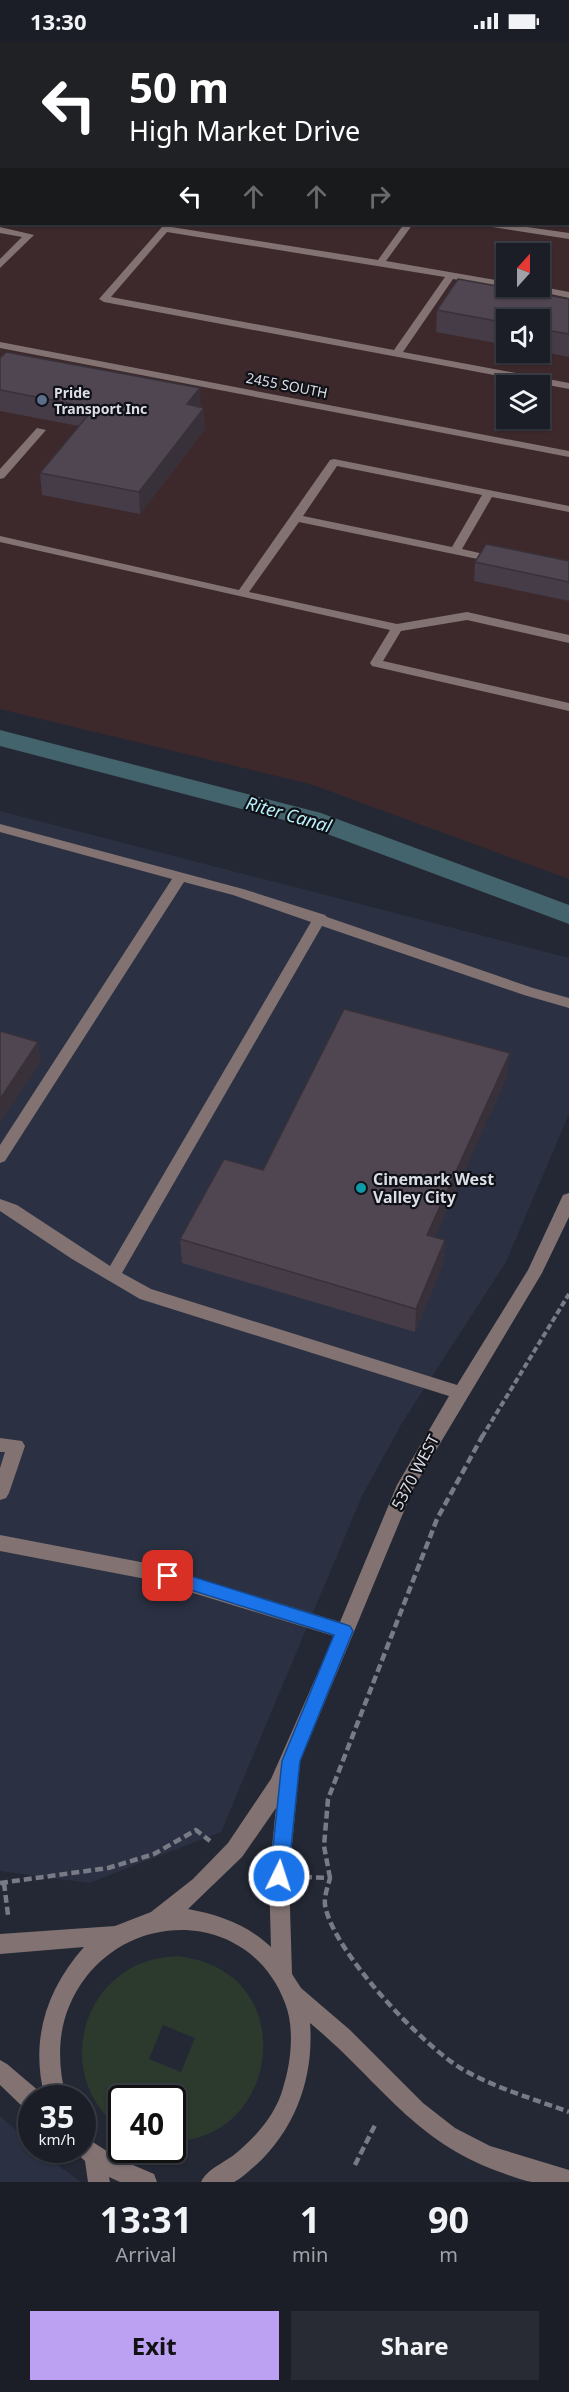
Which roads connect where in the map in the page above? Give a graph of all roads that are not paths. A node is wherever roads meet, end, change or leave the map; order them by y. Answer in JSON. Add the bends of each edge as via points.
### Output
{"nodes":[{"id":1,"x":407,"y":225,"type":"edge"},
{"id":2,"x":498,"y":225,"type":"edge"},
{"id":3,"x":0,"y":230,"type":"edge"},
{"id":4,"x":569,"y":236,"type":"edge"},
{"id":5,"x":380,"y":263,"type":"junction"},
{"id":6,"x":0,"y":265,"type":"edge"},
{"id":7,"x":451,"y":275,"type":"junction"},
{"id":8,"x":496,"y":283,"type":"edge"},
{"id":9,"x":550,"y":292,"type":"edge"},
{"id":10,"x":569,"y":295,"type":"edge"},
{"id":11,"x":1,"y":346,"type":"edge"},
{"id":12,"x":396,"y":354,"type":"junction"},
{"id":13,"x":569,"y":386,"type":"edge"},
{"id":14,"x":41,"y":430,"type":"dead end"},
{"id":15,"x":569,"y":454,"type":"edge"},
{"id":16,"x":0,"y":476,"type":"edge"},
{"id":17,"x":489,"y":493,"type":"junction"},
{"id":18,"x":569,"y":509,"type":"edge"},
{"id":19,"x":296,"y":518,"type":"junction"},
{"id":20,"x":0,"y":539,"type":"edge"},
{"id":21,"x":455,"y":551,"type":"junction"},
{"id":22,"x":512,"y":563,"type":"edge"},
{"id":23,"x":242,"y":594,"type":"junction"},
{"id":24,"x":397,"y":628,"type":"junction"},
{"id":25,"x":569,"y":639,"type":"edge"},
{"id":26,"x":569,"y":707,"type":"edge"},
{"id":27,"x":0,"y":828,"type":"edge"},
{"id":28,"x":180,"y":877,"type":"junction"},
{"id":29,"x":320,"y":918,"type":"junction"},
{"id":30,"x":569,"y":1004,"type":"edge"},
{"id":31,"x":0,"y":1157,"type":"edge"},
{"id":32,"x":569,"y":1199,"type":"edge"},
{"id":33,"x":0,"y":1205,"type":"edge"},
{"id":34,"x":112,"y":1275,"type":"junction"},
{"id":35,"x":461,"y":1393,"type":"junction"},
{"id":36,"x":0,"y":1445,"type":"edge"},
{"id":37,"x":0,"y":1493,"type":"edge"},
{"id":38,"x":0,"y":1543,"type":"edge"},
{"id":39,"x":344,"y":1631,"type":"junction"},
{"id":40,"x":291,"y":1761,"type":"junction"},
{"id":41,"x":157,"y":1920,"type":"junction"},
{"id":42,"x":114,"y":1935,"type":"junction"},
{"id":43,"x":0,"y":1944,"type":"edge"},
{"id":44,"x":282,"y":1974,"type":"junction"},
{"id":45,"x":294,"y":1996,"type":"junction"},
{"id":46,"x":0,"y":2071,"type":"edge"},
{"id":47,"x":52,"y":2085,"type":"edge"},
{"id":48,"x":18,"y":2087,"type":"edge"},
{"id":49,"x":96,"y":2157,"type":"edge"},
{"id":50,"x":91,"y":2163,"type":"edge"},
{"id":51,"x":569,"y":2181,"type":"edge"},
{"id":52,"x":99,"y":2182,"type":"edge"},
{"id":53,"x":146,"y":2182,"type":"edge"},
{"id":54,"x":212,"y":2182,"type":"edge"}],
"edges":[{"from":1,"to":5,"type":"street"},
{"from":2,"to":4,"type":"street"},
{"from":3,"to":6,"type":"street","via":[[29,235]]},
{"from":5,"to":7,"type":"street"},
{"from":5,"to":12,"type":"street","via":[[165,229],[104,299]]},
{"from":7,"to":8,"type":"street"},
{"from":7,"to":12,"type":"street"},
{"from":9,"to":10,"type":"street"},
{"from":11,"to":15,"type":"street","name":"2455 SOUTH"},
{"from":12,"to":13,"type":"street"},
{"from":14,"to":16,"type":"street"},
{"from":17,"to":18,"type":"street"},
{"from":17,"to":19,"type":"street","via":[[334,462]]},
{"from":17,"to":21,"type":"street"},
{"from":19,"to":21,"type":"street"},
{"from":19,"to":23,"type":"street"},
{"from":20,"to":23,"type":"street"},
{"from":21,"to":22,"type":"street"},
{"from":23,"to":24,"type":"street"},
{"from":24,"to":25,"type":"street","via":[[467,616]]},
{"from":24,"to":26,"type":"street","via":[[376,663]]},
{"from":27,"to":28,"type":"street"},
{"from":28,"to":29,"type":"street"},
{"from":28,"to":31,"type":"street"},
{"from":29,"to":30,"type":"street"},
{"from":29,"to":34,"type":"street"},
{"from":32,"to":35,"type":"street","name":"5370 WEST","via":[[528,1285]]},
{"from":33,"to":34,"type":"street"},
{"from":34,"to":35,"type":"street","via":[[146,1294]]},
{"from":35,"to":39,"type":"street","name":"5370 WEST","via":[[406,1485]]},
{"from":36,"to":37,"type":"street","via":[[16,1446]]},
{"from":38,"to":39,"type":"street","via":[[151,1572]]},
{"from":39,"to":40,"type":"street","name":"5370 WEST"},
{"from":40,"to":41,"type":"street","name":"5370 WEST","via":[[255,1827],[231,1858]]},
{"from":40,"to":44,"type":"street","name":"5370 WEST","via":[[279,1876]]},
{"from":41,"to":42,"type":"street"},
{"from":41,"to":44,"type":"street","via":[[191,1920],[224,1927],[266,1954]]},
{"from":42,"to":43,"type":"street"},
{"from":42,"to":47,"type":"street","via":[[92,1952],[60,1997],[48,2051]]},
{"from":44,"to":45,"type":"street"},
{"from":45,"to":51,"type":"street","via":[[343,2037],[400,2098],[447,2135],[514,2167]]},
{"from":45,"to":54,"type":"street","via":[[301,2049],[288,2103],[273,2131],[252,2156]]},
{"from":46,"to":48,"type":"street"},
{"from":49,"to":53,"type":"street"},
{"from":50,"to":52,"type":"street"}]}
